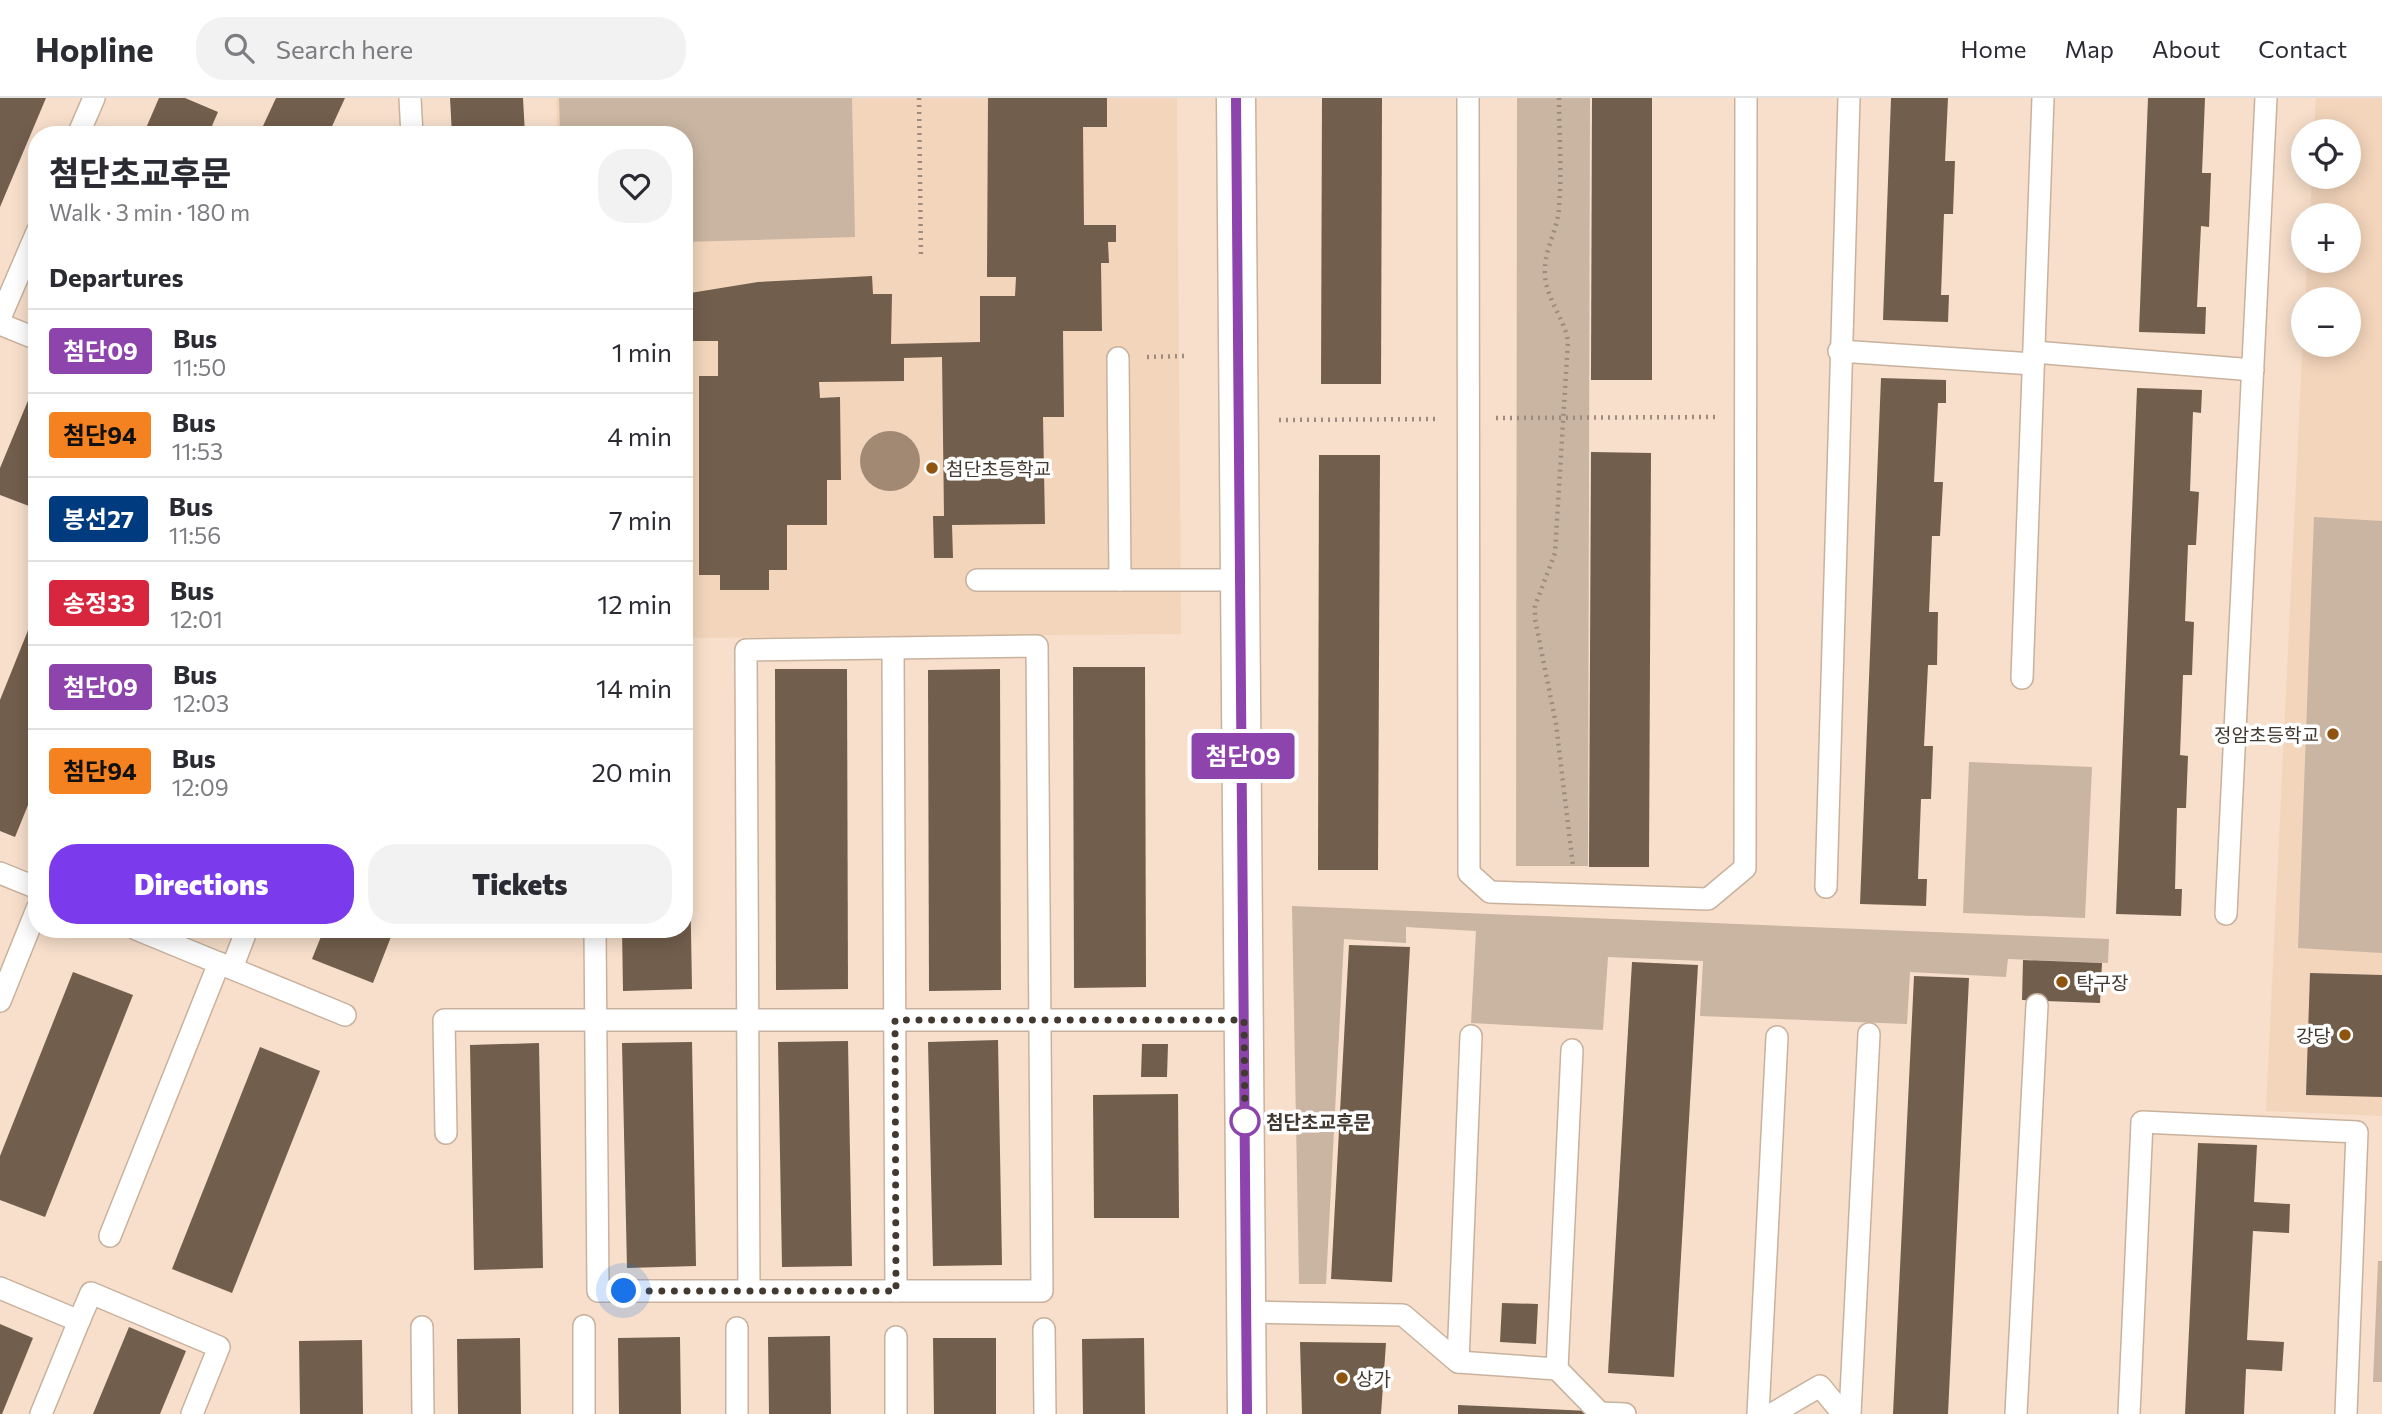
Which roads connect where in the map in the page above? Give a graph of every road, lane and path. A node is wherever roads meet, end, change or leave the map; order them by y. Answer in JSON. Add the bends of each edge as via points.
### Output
{"nodes":[{"id":1,"x":94,"y":98,"type":"edge"},
{"id":2,"x":410,"y":98,"type":"edge"},
{"id":3,"x":919,"y":98,"type":"edge"},
{"id":4,"x":1236,"y":98,"type":"edge"},
{"id":5,"x":1468,"y":98,"type":"edge"},
{"id":6,"x":1559,"y":98,"type":"edge"},
{"id":7,"x":1746,"y":98,"type":"edge"},
{"id":8,"x":1849,"y":98,"type":"edge"},
{"id":9,"x":2043,"y":98,"type":"edge"},
{"id":10,"x":2266,"y":98,"type":"edge"},
{"id":11,"x":82,"y":126,"type":"edge"},
{"id":12,"x":412,"y":126,"type":"edge"},
{"id":13,"x":28,"y":253,"type":"edge"},
{"id":14,"x":921,"y":256,"type":"dead end"},
{"id":15,"x":0,"y":318,"type":"edge"},
{"id":16,"x":0,"y":324,"type":"edge"},
{"id":17,"x":28,"y":335,"type":"edge"},
{"id":18,"x":1839,"y":351,"type":"junction"},
{"id":19,"x":1185,"y":356,"type":"dead end"},
{"id":20,"x":1118,"y":358,"type":"joint"},
{"id":21,"x":2034,"y":358,"type":"junction"},
{"id":22,"x":2253,"y":370,"type":"junction"},
{"id":23,"x":1726,"y":417,"type":"dead end"},
{"id":24,"x":1482,"y":418,"type":"dead end"},
{"id":25,"x":1563,"y":418,"type":"junction"},
{"id":26,"x":1441,"y":419,"type":"dead end"},
{"id":27,"x":1279,"y":420,"type":"dead end"},
{"id":28,"x":977,"y":580,"type":"dead end"},
{"id":29,"x":1120,"y":580,"type":"junction"},
{"id":30,"x":1242,"y":580,"type":"junction"},
{"id":31,"x":893,"y":648,"type":"junction"},
{"id":32,"x":2022,"y":678,"type":"dead end"},
{"id":33,"x":1573,"y":866,"type":"dead end"},
{"id":34,"x":0,"y":873,"type":"edge"},
{"id":35,"x":28,"y":884,"type":"edge"},
{"id":36,"x":1826,"y":887,"type":"dead end"},
{"id":37,"x":2226,"y":914,"type":"dead end"},
{"id":38,"x":28,"y":931,"type":"edge"},
{"id":39,"x":158,"y":938,"type":"edge"},
{"id":40,"x":242,"y":938,"type":"edge"},
{"id":41,"x":595,"y":938,"type":"edge"},
{"id":42,"x":225,"y":966,"type":"junction"},
{"id":43,"x":0,"y":1000,"type":"edge"},
{"id":44,"x":2037,"y":1005,"type":"dead end"},
{"id":45,"x":345,"y":1014,"type":"dead end"},
{"id":46,"x":747,"y":1019,"type":"junction"},
{"id":47,"x":596,"y":1020,"type":"junction"},
{"id":48,"x":895,"y":1020,"type":"junction"},
{"id":49,"x":1040,"y":1020,"type":"junction"},
{"id":50,"x":1244,"y":1020,"type":"junction"},
{"id":51,"x":1869,"y":1034,"type":"dead end"},
{"id":52,"x":1471,"y":1036,"type":"dead end"},
{"id":53,"x":1777,"y":1037,"type":"dead end"},
{"id":54,"x":1572,"y":1050,"type":"dead end"},
{"id":55,"x":446,"y":1133,"type":"dead end"},
{"id":56,"x":110,"y":1237,"type":"dead end"},
{"id":57,"x":0,"y":1288,"type":"edge"},
{"id":58,"x":750,"y":1291,"type":"junction"},
{"id":59,"x":896,"y":1291,"type":"junction"},
{"id":60,"x":1246,"y":1312,"type":"junction"},
{"id":61,"x":79,"y":1321,"type":"junction"},
{"id":62,"x":584,"y":1326,"type":"dead end"},
{"id":63,"x":422,"y":1327,"type":"dead end"},
{"id":64,"x":737,"y":1328,"type":"dead end"},
{"id":65,"x":1044,"y":1329,"type":"dead end"},
{"id":66,"x":896,"y":1337,"type":"dead end"},
{"id":67,"x":1458,"y":1362,"type":"junction"},
{"id":68,"x":1557,"y":1369,"type":"junction"},
{"id":69,"x":41,"y":1414,"type":"edge"},
{"id":70,"x":192,"y":1414,"type":"edge"},
{"id":71,"x":423,"y":1414,"type":"edge"},
{"id":72,"x":584,"y":1414,"type":"edge"},
{"id":73,"x":737,"y":1414,"type":"edge"},
{"id":74,"x":896,"y":1414,"type":"edge"},
{"id":75,"x":1045,"y":1414,"type":"edge"},
{"id":76,"x":1247,"y":1414,"type":"edge"},
{"id":77,"x":1625,"y":1414,"type":"edge"},
{"id":78,"x":1758,"y":1414,"type":"edge"},
{"id":79,"x":1772,"y":1414,"type":"edge"},
{"id":80,"x":1843,"y":1414,"type":"edge"},
{"id":81,"x":1850,"y":1414,"type":"edge"},
{"id":82,"x":2016,"y":1414,"type":"edge"},
{"id":83,"x":2129,"y":1414,"type":"edge"},
{"id":84,"x":2346,"y":1414,"type":"edge"}],
"edges":[{"from":1,"to":11,"type":"lane"},
{"from":2,"to":12,"type":"lane"},
{"from":3,"to":14,"type":"path"},
{"from":4,"to":30,"type":"street"},
{"from":5,"to":7,"type":"lane","via":[[1469,873],[1490,892],[1708,898],[1745,868]]},
{"from":6,"to":25,"type":"path","via":[[1559,209],[1545,257],[1545,276],[1548,296],[1569,341]]},
{"from":8,"to":18,"type":"lane"},
{"from":9,"to":21,"type":"lane"},
{"from":10,"to":22,"type":"lane"},
{"from":13,"to":15,"type":"lane"},
{"from":16,"to":17,"type":"lane"},
{"from":18,"to":21,"type":"lane"},
{"from":18,"to":36,"type":"lane"},
{"from":19,"to":20,"type":"path"},
{"from":20,"to":29,"type":"lane"},
{"from":21,"to":22,"type":"lane"},
{"from":21,"to":32,"type":"lane"},
{"from":22,"to":37,"type":"lane"},
{"from":23,"to":25,"type":"path"},
{"from":24,"to":25,"type":"path"},
{"from":25,"to":33,"type":"path","via":[[1555,553],[1535,606],[1535,619],[1556,724]]},
{"from":26,"to":27,"type":"path"},
{"from":28,"to":29,"type":"lane"},
{"from":29,"to":30,"type":"lane"},
{"from":30,"to":50,"type":"street"},
{"from":31,"to":46,"type":"lane","via":[[746,650]]},
{"from":31,"to":48,"type":"lane"},
{"from":31,"to":49,"type":"lane","via":[[1037,646]]},
{"from":34,"to":35,"type":"lane"},
{"from":38,"to":43,"type":"lane"},
{"from":39,"to":42,"type":"lane"},
{"from":40,"to":42,"type":"lane"},
{"from":41,"to":47,"type":"lane"},
{"from":42,"to":45,"type":"lane"},
{"from":42,"to":56,"type":"lane"},
{"from":44,"to":82,"type":"lane"},
{"from":46,"to":47,"type":"lane"},
{"from":46,"to":48,"type":"lane"},
{"from":46,"to":58,"type":"lane"},
{"from":47,"to":55,"type":"lane","via":[[444,1020]]},
{"from":47,"to":58,"type":"lane","via":[[598,1291]]},
{"from":48,"to":49,"type":"lane"},
{"from":48,"to":59,"type":"lane"},
{"from":49,"to":50,"type":"lane"},
{"from":49,"to":59,"type":"lane","via":[[1042,1291]]},
{"from":50,"to":60,"type":"street"},
{"from":51,"to":81,"type":"lane"},
{"from":52,"to":67,"type":"lane"},
{"from":53,"to":78,"type":"lane"},
{"from":54,"to":68,"type":"lane"},
{"from":57,"to":61,"type":"lane"},
{"from":58,"to":59,"type":"lane"},
{"from":60,"to":67,"type":"lane","via":[[1403,1315]]},
{"from":60,"to":76,"type":"street"},
{"from":61,"to":69,"type":"lane"},
{"from":61,"to":70,"type":"lane","via":[[91,1293],[219,1347]]},
{"from":62,"to":72,"type":"lane"},
{"from":63,"to":71,"type":"lane"},
{"from":64,"to":73,"type":"lane"},
{"from":65,"to":75,"type":"lane"},
{"from":66,"to":74,"type":"lane"},
{"from":67,"to":68,"type":"lane"},
{"from":68,"to":77,"type":"lane","via":[[1600,1413]]},
{"from":79,"to":80,"type":"lane","via":[[1820,1386]]},
{"from":83,"to":84,"type":"lane","via":[[2142,1122],[2357,1132],[2362,1170]]}]}
